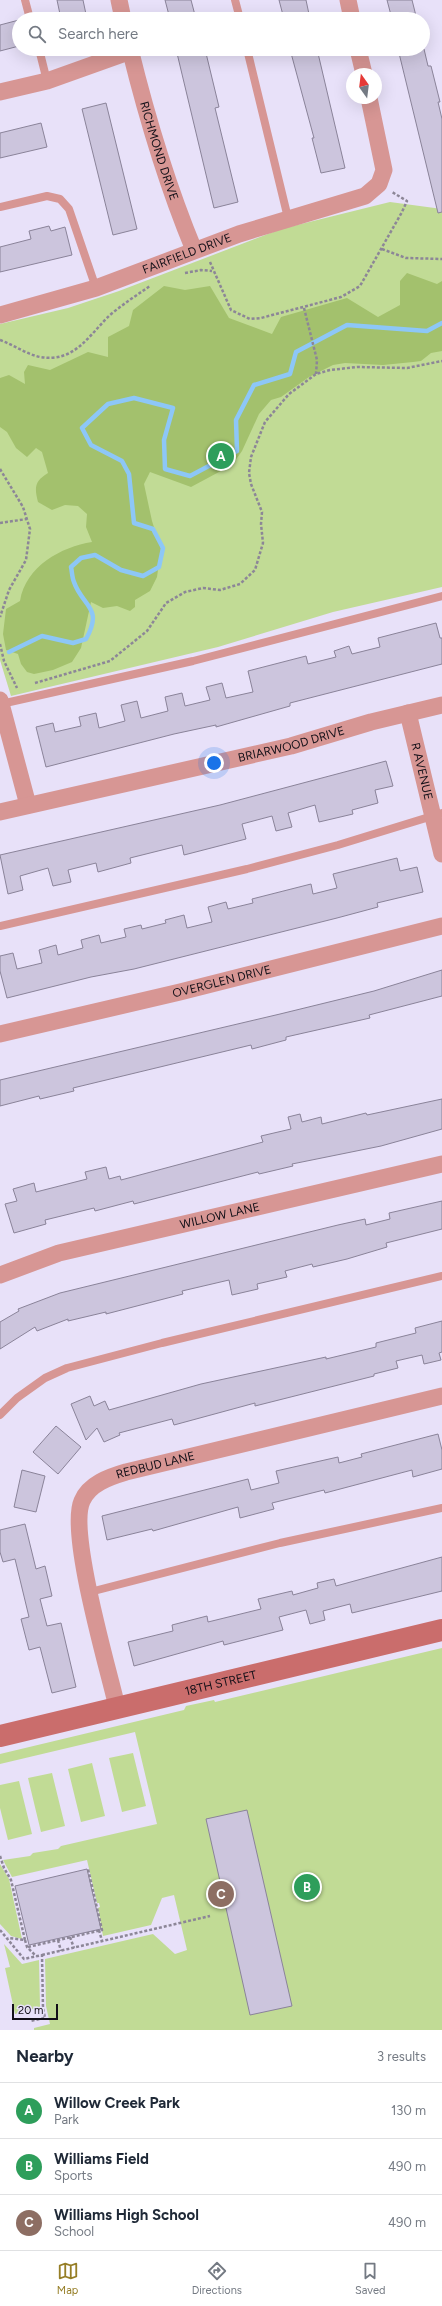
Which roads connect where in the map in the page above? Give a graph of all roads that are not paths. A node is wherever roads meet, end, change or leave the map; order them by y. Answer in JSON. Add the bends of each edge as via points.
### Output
{"nodes":[{"id":1,"x":25,"y":0,"type":"edge"},
{"id":2,"x":119,"y":0,"type":"edge"},
{"id":3,"x":235,"y":0,"type":"edge"},
{"id":4,"x":348,"y":0,"type":"edge"},
{"id":5,"x":28,"y":12,"type":"edge"},
{"id":6,"x":122,"y":12,"type":"edge"},
{"id":7,"x":238,"y":12,"type":"edge"},
{"id":8,"x":351,"y":12,"type":"edge"},
{"id":9,"x":40,"y":56,"type":"edge"},
{"id":10,"x":114,"y":56,"type":"edge"},
{"id":11,"x":132,"y":56,"type":"edge"},
{"id":12,"x":248,"y":56,"type":"edge"},
{"id":13,"x":360,"y":56,"type":"edge"},
{"id":14,"x":363,"y":68,"type":"edge"},
{"id":15,"x":48,"y":81,"type":"junction"},
{"id":16,"x":0,"y":92,"type":"edge"},
{"id":17,"x":370,"y":104,"type":"edge"},
{"id":18,"x":0,"y":207,"type":"edge"},
{"id":19,"x":288,"y":218,"type":"junction"},
{"id":20,"x":200,"y":248,"type":"junction"},
{"id":21,"x":96,"y":288,"type":"junction"},
{"id":22,"x":0,"y":315,"type":"edge"},
{"id":23,"x":442,"y":596,"type":"edge"},
{"id":24,"x":4,"y":698,"type":"edge"},
{"id":25,"x":442,"y":705,"type":"edge"},
{"id":26,"x":408,"y":713,"type":"junction"},
{"id":27,"x":28,"y":805,"type":"junction"},
{"id":28,"x":0,"y":812,"type":"edge"},
{"id":29,"x":437,"y":814,"type":"edge"},
{"id":30,"x":442,"y":854,"type":"edge"},
{"id":31,"x":0,"y":926,"type":"edge"},
{"id":32,"x":442,"y":926,"type":"edge"},
{"id":33,"x":0,"y":1034,"type":"edge"},
{"id":34,"x":442,"y":1164,"type":"edge"},
{"id":35,"x":0,"y":1275,"type":"edge"},
{"id":36,"x":442,"y":1276,"type":"edge"},
{"id":37,"x":442,"y":1396,"type":"edge"},
{"id":38,"x":0,"y":1415,"type":"edge"},
{"id":39,"x":442,"y":1508,"type":"edge"},
{"id":40,"x":90,"y":1592,"type":"junction"},
{"id":41,"x":442,"y":1630,"type":"edge"},
{"id":42,"x":117,"y":1707,"type":"junction"},
{"id":43,"x":0,"y":1733,"type":"edge"}],
"edges":[{"from":1,"to":5,"type":"lane"},
{"from":2,"to":6,"type":"street"},
{"from":3,"to":7,"type":"lane"},
{"from":4,"to":8,"type":"street"},
{"from":9,"to":15,"type":"lane"},
{"from":10,"to":15,"type":"street"},
{"from":11,"to":20,"type":"street","name":"RICHMOND DRIVE","via":[[159,156],[176,206]]},
{"from":12,"to":19,"type":"lane"},
{"from":13,"to":14,"type":"street"},
{"from":15,"to":16,"type":"street"},
{"from":17,"to":19,"type":"street","name":"FAIRFIELD DRIVE","via":[[384,165],[377,188],[354,201]]},
{"from":18,"to":21,"type":"lane","via":[[47,196],[60,199],[69,209]]},
{"from":19,"to":20,"type":"street","name":"FAIRFIELD DRIVE"},
{"from":20,"to":21,"type":"street","name":"FAIRFIELD DRIVE"},
{"from":21,"to":22,"type":"street","name":"FAIRFIELD DRIVE"},
{"from":23,"to":24,"type":"lane","via":[[193,661]]},
{"from":24,"to":27,"type":"street"},
{"from":25,"to":26,"type":"street","name":"BRIARWOOD DRIVE"},
{"from":26,"to":27,"type":"street","name":"BRIARWOOD DRIVE","via":[[291,746]]},
{"from":26,"to":29,"type":"street","name":"R AVENUE"},
{"from":27,"to":28,"type":"street","name":"BRIARWOOD DRIVE"},
{"from":29,"to":30,"type":"street","name":"R AVENUE"},
{"from":29,"to":31,"type":"lane","via":[[338,845],[248,869]]},
{"from":32,"to":33,"type":"street","name":"OVERGLEN DRIVE"},
{"from":34,"to":35,"type":"street","name":"WILLOW LANE","via":[[59,1253]]},
{"from":36,"to":38,"type":"lane","via":[[67,1368],[45,1378],[17,1398]]},
{"from":37,"to":40,"type":"street","name":"REDBUD LANE","via":[[126,1472],[94,1485],[82,1500],[78,1522]]},
{"from":39,"to":40,"type":"lane","via":[[280,1543]]},
{"from":40,"to":42,"type":"street","name":"REDBUD LANE"},
{"from":41,"to":42,"type":"street","name":"18TH STREET"},
{"from":42,"to":43,"type":"street","name":"18TH STREET"}]}
